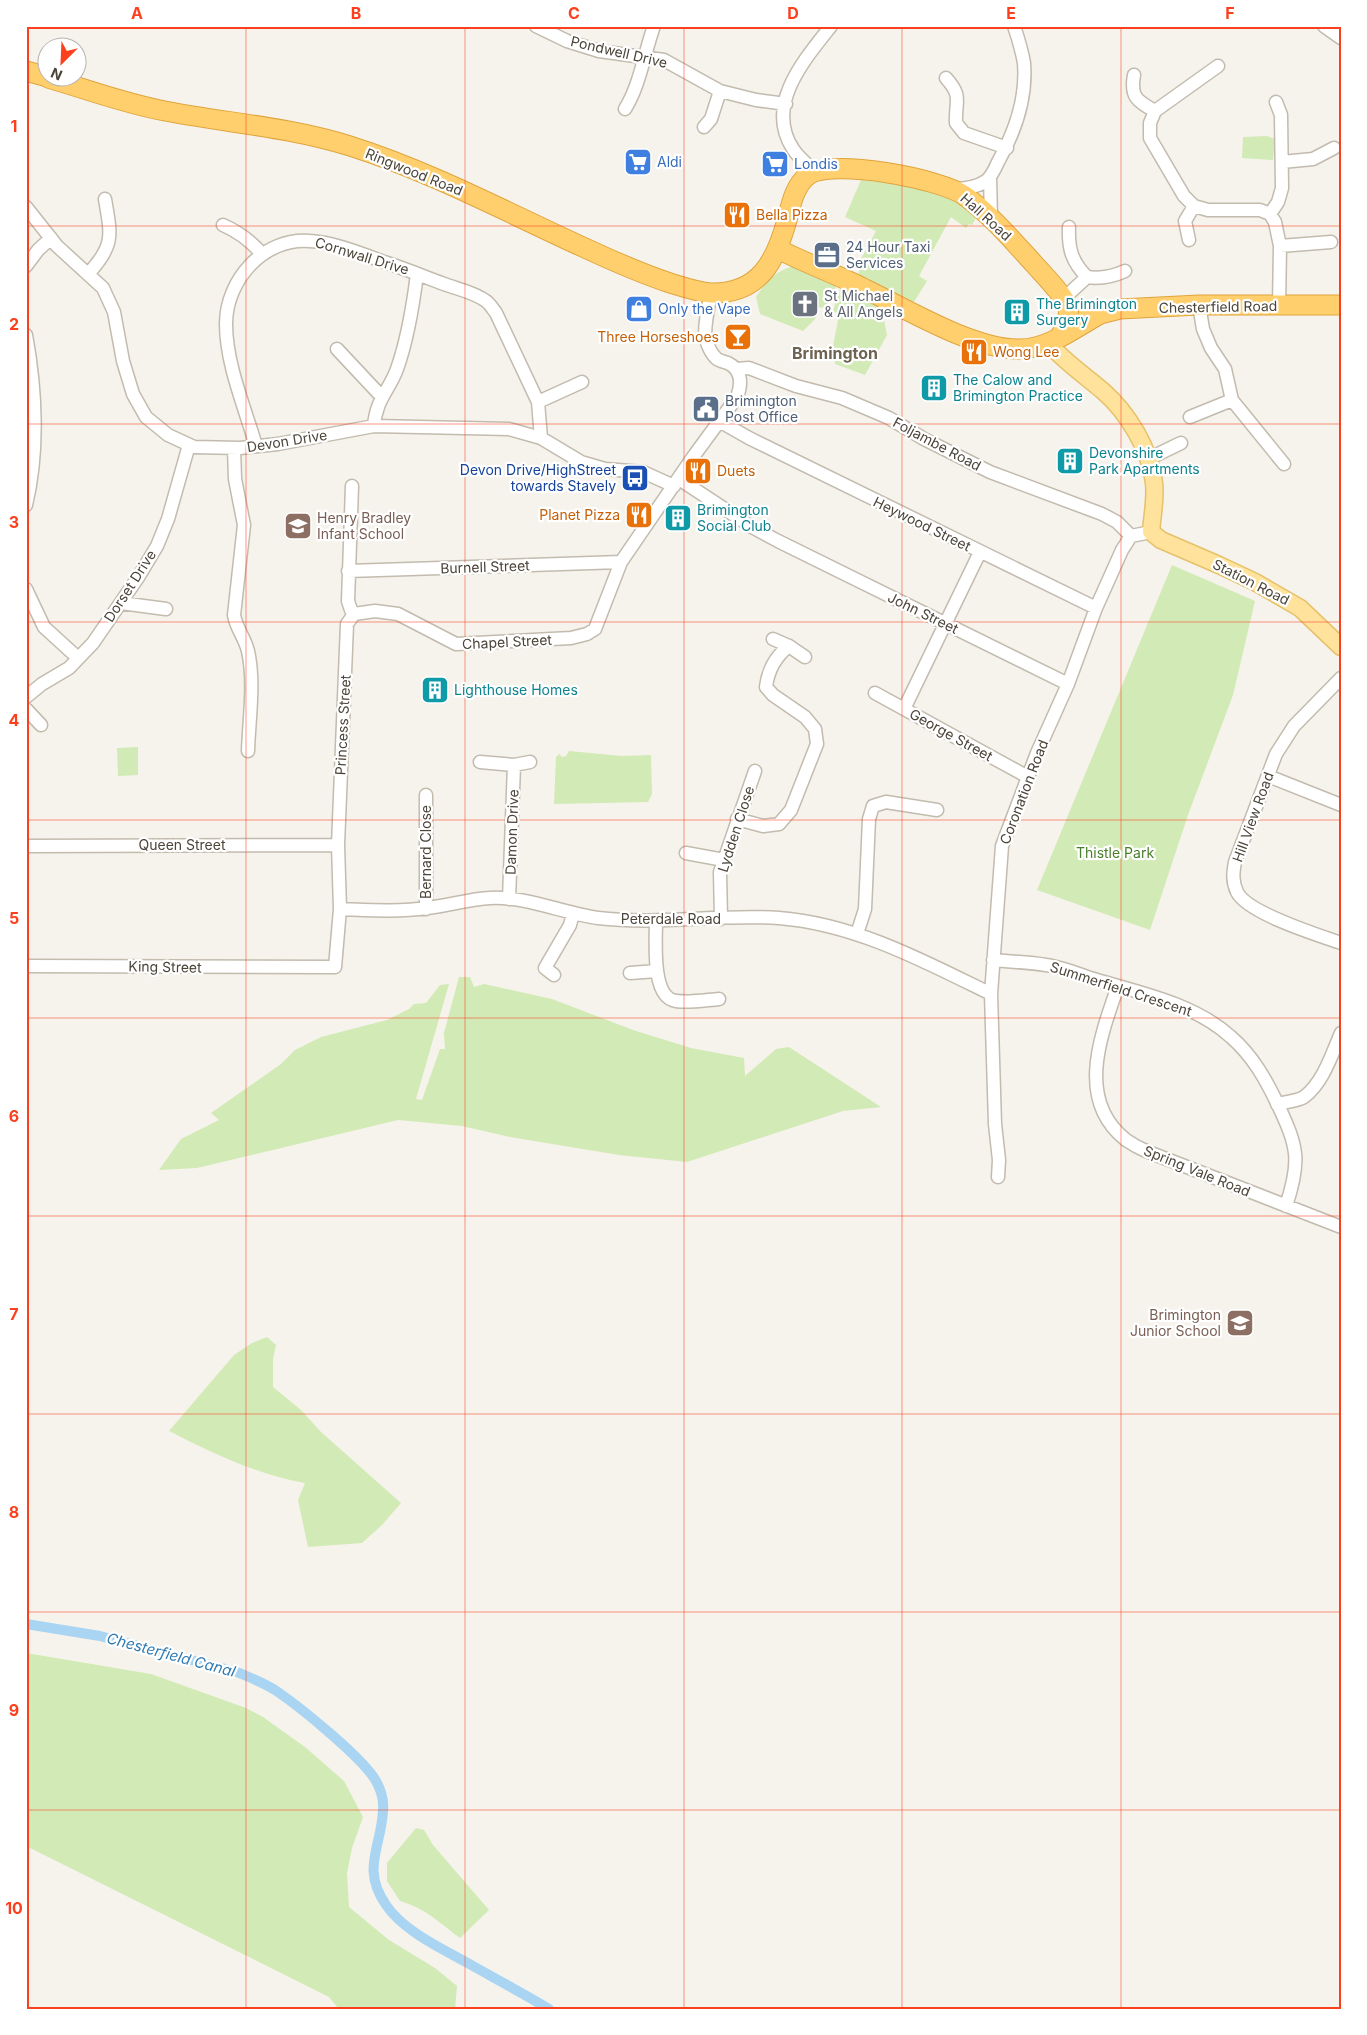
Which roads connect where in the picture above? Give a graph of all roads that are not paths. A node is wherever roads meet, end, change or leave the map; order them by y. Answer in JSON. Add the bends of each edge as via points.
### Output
{"nodes":[{"id":1,"x":654,"y":26,"type":"edge"},
{"id":2,"x":831,"y":26,"type":"edge"},
{"id":3,"x":1014,"y":26,"type":"edge"},
{"id":4,"x":1324,"y":26,"type":"edge"},
{"id":5,"x":544,"y":28,"type":"edge"},
{"id":6,"x":1341,"y":38,"type":"edge"},
{"id":7,"x":644,"y":56,"type":"junction"},
{"id":8,"x":1218,"y":66,"type":"dead end"},
{"id":9,"x":26,"y":71,"type":"edge"},
{"id":10,"x":38,"y":75,"type":"edge"},
{"id":11,"x":1134,"y":75,"type":"dead end"},
{"id":12,"x":946,"y":78,"type":"dead end"},
{"id":13,"x":83,"y":88,"type":"edge"},
{"id":14,"x":720,"y":92,"type":"junction"},
{"id":15,"x":1276,"y":102,"type":"dead end"},
{"id":16,"x":786,"y":104,"type":"junction"},
{"id":17,"x":625,"y":109,"type":"dead end"},
{"id":18,"x":1155,"y":110,"type":"junction"},
{"id":19,"x":704,"y":127,"type":"dead end"},
{"id":20,"x":1007,"y":148,"type":"junction"},
{"id":21,"x":1334,"y":148,"type":"dead end"},
{"id":22,"x":1282,"y":162,"type":"junction"},
{"id":23,"x":814,"y":171,"type":"junction"},
{"id":24,"x":990,"y":177,"type":"junction"},
{"id":25,"x":952,"y":188,"type":"junction"},
{"id":26,"x":105,"y":199,"type":"dead end"},
{"id":27,"x":26,"y":206,"type":"edge"},
{"id":28,"x":1194,"y":206,"type":"junction"},
{"id":29,"x":1270,"y":214,"type":"junction"},
{"id":30,"x":991,"y":219,"type":"junction"},
{"id":31,"x":223,"y":225,"type":"dead end"},
{"id":32,"x":1069,"y":228,"type":"dead end"},
{"id":33,"x":51,"y":238,"type":"junction"},
{"id":34,"x":1189,"y":240,"type":"dead end"},
{"id":35,"x":1331,"y":242,"type":"dead end"},
{"id":36,"x":1280,"y":246,"type":"junction"},
{"id":37,"x":778,"y":248,"type":"junction"},
{"id":38,"x":262,"y":254,"type":"junction"},
{"id":39,"x":808,"y":262,"type":"junction"},
{"id":40,"x":26,"y":266,"type":"edge"},
{"id":41,"x":1125,"y":271,"type":"dead end"},
{"id":42,"x":765,"y":272,"type":"junction"},
{"id":43,"x":88,"y":274,"type":"junction"},
{"id":44,"x":418,"y":274,"type":"junction"},
{"id":45,"x":1087,"y":277,"type":"junction"},
{"id":46,"x":711,"y":293,"type":"junction"},
{"id":47,"x":1066,"y":303,"type":"junction"},
{"id":48,"x":1198,"y":305,"type":"junction"},
{"id":49,"x":1341,"y":305,"type":"edge"},
{"id":50,"x":1279,"y":306,"type":"junction"},
{"id":51,"x":1100,"y":314,"type":"junction"},
{"id":52,"x":26,"y":335,"type":"edge"},
{"id":53,"x":1054,"y":340,"type":"junction"},
{"id":54,"x":337,"y":349,"type":"dead end"},
{"id":55,"x":736,"y":369,"type":"junction"},
{"id":56,"x":582,"y":382,"type":"dead end"},
{"id":57,"x":382,"y":397,"type":"junction"},
{"id":58,"x":1232,"y":400,"type":"junction"},
{"id":59,"x":538,"y":402,"type":"junction"},
{"id":60,"x":1190,"y":416,"type":"dead end"},
{"id":61,"x":719,"y":421,"type":"junction"},
{"id":62,"x":374,"y":426,"type":"junction"},
{"id":63,"x":540,"y":438,"type":"junction"},
{"id":64,"x":1181,"y":443,"type":"dead end"},
{"id":65,"x":189,"y":445,"type":"junction"},
{"id":66,"x":256,"y":446,"type":"junction"},
{"id":67,"x":234,"y":448,"type":"junction"},
{"id":68,"x":1148,"y":458,"type":"junction"},
{"id":69,"x":1284,"y":464,"type":"dead end"},
{"id":70,"x":676,"y":482,"type":"junction"},
{"id":71,"x":352,"y":486,"type":"dead end"},
{"id":72,"x":27,"y":500,"type":"edge"},
{"id":73,"x":1151,"y":532,"type":"junction"},
{"id":74,"x":1131,"y":536,"type":"junction"},
{"id":75,"x":980,"y":552,"type":"junction"},
{"id":76,"x":621,"y":562,"type":"junction"},
{"id":77,"x":348,"y":571,"type":"junction"},
{"id":78,"x":26,"y":589,"type":"edge"},
{"id":79,"x":121,"y":603,"type":"junction"},
{"id":80,"x":166,"y":608,"type":"dead end"},
{"id":81,"x":1096,"y":608,"type":"junction"},
{"id":82,"x":354,"y":614,"type":"junction"},
{"id":83,"x":944,"y":624,"type":"junction"},
{"id":84,"x":773,"y":638,"type":"dead end"},
{"id":85,"x":789,"y":646,"type":"junction"},
{"id":86,"x":1341,"y":647,"type":"edge"},
{"id":87,"x":805,"y":657,"type":"dead end"},
{"id":88,"x":78,"y":658,"type":"junction"},
{"id":89,"x":1341,"y":678,"type":"edge"},
{"id":90,"x":1068,"y":684,"type":"junction"},
{"id":91,"x":875,"y":693,"type":"dead end"},
{"id":92,"x":26,"y":697,"type":"edge"},
{"id":93,"x":26,"y":709,"type":"edge"},
{"id":94,"x":904,"y":709,"type":"junction"},
{"id":95,"x":41,"y":725,"type":"dead end"},
{"id":96,"x":248,"y":751,"type":"dead end"},
{"id":97,"x":480,"y":762,"type":"dead end"},
{"id":98,"x":530,"y":762,"type":"dead end"},
{"id":99,"x":514,"y":765,"type":"junction"},
{"id":100,"x":755,"y":771,"type":"dead end"},
{"id":101,"x":1268,"y":776,"type":"junction"},
{"id":102,"x":1028,"y":777,"type":"junction"},
{"id":103,"x":426,"y":795,"type":"dead end"},
{"id":104,"x":1341,"y":805,"type":"edge"},
{"id":105,"x":937,"y":810,"type":"dead end"},
{"id":106,"x":737,"y":819,"type":"junction"},
{"id":107,"x":338,"y":845,"type":"junction"},
{"id":108,"x":26,"y":846,"type":"edge"},
{"id":109,"x":686,"y":853,"type":"dead end"},
{"id":110,"x":724,"y":860,"type":"junction"},
{"id":111,"x":510,"y":899,"type":"junction"},
{"id":112,"x":426,"y":908,"type":"junction"},
{"id":113,"x":340,"y":909,"type":"junction"},
{"id":114,"x":573,"y":913,"type":"junction"},
{"id":115,"x":721,"y":919,"type":"junction"},
{"id":116,"x":656,"y":921,"type":"junction"},
{"id":117,"x":857,"y":934,"type":"junction"},
{"id":118,"x":1341,"y":943,"type":"edge"},
{"id":119,"x":993,"y":960,"type":"junction"},
{"id":120,"x":26,"y":966,"type":"edge"},
{"id":121,"x":335,"y":968,"type":"joint"},
{"id":122,"x":657,"y":971,"type":"junction"},
{"id":123,"x":630,"y":973,"type":"dead end"},
{"id":124,"x":554,"y":975,"type":"dead end"},
{"id":125,"x":1118,"y":986,"type":"junction"},
{"id":126,"x":991,"y":994,"type":"junction"},
{"id":127,"x":719,"y":999,"type":"dead end"},
{"id":128,"x":1341,"y":1033,"type":"edge"},
{"id":129,"x":1277,"y":1104,"type":"junction"},
{"id":130,"x":998,"y":1177,"type":"dead end"},
{"id":131,"x":1286,"y":1206,"type":"junction"},
{"id":132,"x":1341,"y":1227,"type":"edge"}],
"edges":[{"from":1,"to":7,"type":"street"},
{"from":2,"to":16,"type":"street","via":[[795,74]]},
{"from":3,"to":20,"type":"street","via":[[1024,64],[1024,93],[1018,121]]},
{"from":4,"to":6,"type":"street"},
{"from":5,"to":7,"type":"street","name":"Pondwell Drive","via":[[567,41],[599,51]]},
{"from":7,"to":14,"type":"street","name":"Pondwell Drive","via":[[664,60]]},
{"from":7,"to":17,"type":"street","via":[[634,95]]},
{"from":8,"to":18,"type":"street"},
{"from":9,"to":10,"type":"highway","name":"Ringwood Road"},
{"from":11,"to":18,"type":"street","via":[[1132,89],[1139,102]]},
{"from":12,"to":20,"type":"street","via":[[958,98],[956,123],[964,133]]},
{"from":13,"to":46,"type":"highway","name":"Ringwood Road","via":[[162,111],[283,129],[348,146],[401,164],[635,271]]},
{"from":14,"to":16,"type":"street","name":"Pondwell Drive"},
{"from":14,"to":19,"type":"street","via":[[711,119]]},
{"from":15,"to":22,"type":"street","via":[[1281,115]]},
{"from":16,"to":23,"type":"street","via":[[786,135],[793,150]]},
{"from":18,"to":28,"type":"street","via":[[1150,123],[1150,138],[1184,196]]},
{"from":20,"to":24,"type":"street"},
{"from":21,"to":22,"type":"street","via":[[1313,159]]},
{"from":22,"to":29,"type":"street","via":[[1281,196]]},
{"from":23,"to":25,"type":"highway","name":"Hall Road","via":[[829,168],[886,173]]},
{"from":23,"to":37,"type":"highway","name":"Ringwood Road","via":[[797,189]]},
{"from":24,"to":25,"type":"street","via":[[980,185]]},
{"from":24,"to":30,"type":"street"},
{"from":25,"to":30,"type":"highway","name":"Hall Road"},
{"from":26,"to":43,"type":"street","via":[[110,237],[102,259]]},
{"from":27,"to":33,"type":"street","name":"Devon Drive"},
{"from":28,"to":29,"type":"street","via":[[1208,210],[1260,210]]},
{"from":28,"to":34,"type":"street","via":[[1185,221]]},
{"from":29,"to":36,"type":"street"},
{"from":30,"to":47,"type":"highway","name":"Hall Road","via":[[1039,269]]},
{"from":31,"to":38,"type":"street","via":[[239,232]]},
{"from":32,"to":45,"type":"street","via":[[1070,254]]},
{"from":33,"to":40,"type":"street"},
{"from":33,"to":43,"type":"street","name":"Devon Drive"},
{"from":35,"to":36,"type":"street"},
{"from":36,"to":50,"type":"street"},
{"from":37,"to":39,"type":"highway"},
{"from":37,"to":42,"type":"highway","name":"Ringwood Road"},
{"from":38,"to":44,"type":"street","name":"Cornwall Drive","via":[[282,244],[310,240]]},
{"from":38,"to":66,"type":"street","name":"Cornwall Drive","via":[[246,267],[236,283],[226,322],[230,360]]},
{"from":39,"to":42,"type":"highway","name":"Ringwood Road","via":[[784,265]]},
{"from":39,"to":53,"type":"highway","via":[[949,330],[990,345],[1017,350]]},
{"from":41,"to":45,"type":"street","via":[[1114,276]]},
{"from":42,"to":46,"type":"highway","name":"Ringwood Road","via":[[738,289]]},
{"from":43,"to":65,"type":"street","name":"Devon Drive","via":[[103,288],[114,312],[132,394],[146,417],[168,435]]},
{"from":44,"to":57,"type":"street","via":[[406,343],[396,373]]},
{"from":44,"to":59,"type":"street","name":"Cornwall Drive","via":[[486,301],[496,312]]},
{"from":45,"to":47,"type":"street"},
{"from":46,"to":55,"type":"street","via":[[705,338],[717,359]]},
{"from":47,"to":51,"type":"highway","name":"Chesterfield Road","via":[[1090,315]]},
{"from":47,"to":53,"type":"highway","via":[[1068,317]]},
{"from":48,"to":50,"type":"highway","name":"Chesterfield Road"},
{"from":48,"to":51,"type":"highway","name":"Chesterfield Road","via":[[1120,309]]},
{"from":48,"to":58,"type":"street","via":[[1211,348],[1225,369]]},
{"from":49,"to":50,"type":"highway","name":"Chesterfield Road"},
{"from":51,"to":53,"type":"highway"},
{"from":52,"to":72,"type":"street","via":[[34,440],[34,466]]},
{"from":53,"to":68,"type":"main road","via":[[1056,352],[1122,411]]},
{"from":54,"to":57,"type":"street"},
{"from":55,"to":61,"type":"street","name":"Chapel Street","via":[[741,380],[740,388]]},
{"from":55,"to":74,"type":"street","name":"Foljambe Road","via":[[749,368],[796,386],[842,398],[889,418],[990,472],[1102,514],[1117,522]]},
{"from":56,"to":59,"type":"street"},
{"from":57,"to":62,"type":"street"},
{"from":58,"to":60,"type":"street"},
{"from":58,"to":69,"type":"street"},
{"from":59,"to":63,"type":"street","name":"Cornwall Drive"},
{"from":61,"to":70,"type":"street","name":"Chapel Street"},
{"from":61,"to":75,"type":"street","name":"Heywood Street"},
{"from":62,"to":63,"type":"street","name":"Devon Drive","via":[[509,429]]},
{"from":62,"to":66,"type":"street","name":"Devon Drive"},
{"from":63,"to":70,"type":"street","name":"Devon Drive","via":[[581,462],[605,469],[643,472]]},
{"from":64,"to":68,"type":"street"},
{"from":65,"to":67,"type":"street","name":"Devon Drive"},
{"from":65,"to":79,"type":"street","name":"Dorset Drive","via":[[157,546]]},
{"from":66,"to":67,"type":"street","name":"Devon Drive"},
{"from":67,"to":96,"type":"street","via":[[235,478],[244,525],[234,615],[250,666]]},
{"from":68,"to":73,"type":"main road","via":[[1154,483]]},
{"from":70,"to":76,"type":"street","name":"Chapel Street"},
{"from":70,"to":83,"type":"street","name":"John Street","via":[[778,541]]},
{"from":71,"to":77,"type":"street"},
{"from":73,"to":74,"type":"street"},
{"from":73,"to":86,"type":"main road","name":"Station Road","via":[[1161,540],[1256,582],[1300,608]]},
{"from":74,"to":81,"type":"street","name":"Coronation Road"},
{"from":75,"to":81,"type":"street","name":"Heywood Street"},
{"from":75,"to":83,"type":"street"},
{"from":76,"to":77,"type":"street","name":"Burnell Street"},
{"from":76,"to":82,"type":"street","name":"Chapel Street","via":[[595,629],[571,638],[456,644],[398,614],[375,611]]},
{"from":77,"to":82,"type":"street","via":[[348,601]]},
{"from":78,"to":88,"type":"street","via":[[44,626]]},
{"from":79,"to":80,"type":"street"},
{"from":79,"to":88,"type":"street","name":"Dorset Drive","via":[[93,643]]},
{"from":81,"to":90,"type":"street","name":"Coronation Road"},
{"from":82,"to":107,"type":"street","name":"Princess Street","via":[[347,624]]},
{"from":83,"to":90,"type":"street","name":"John Street"},
{"from":83,"to":94,"type":"street"},
{"from":84,"to":85,"type":"street"},
{"from":85,"to":87,"type":"street"},
{"from":85,"to":106,"type":"street","via":[[780,654],[766,686],[773,695],[805,717],[814,728],[817,744],[791,810],[779,824],[763,826]]},
{"from":88,"to":92,"type":"street","name":"Dorset Drive","via":[[69,668]]},
{"from":89,"to":101,"type":"street","name":"Hill View Road","via":[[1294,726],[1276,754]]},
{"from":90,"to":102,"type":"street","name":"Coronation Road"},
{"from":91,"to":94,"type":"street","name":"George Street"},
{"from":93,"to":95,"type":"street"},
{"from":94,"to":102,"type":"street","name":"George Street"},
{"from":97,"to":99,"type":"street"},
{"from":98,"to":99,"type":"street"},
{"from":99,"to":111,"type":"street","name":"Damon Drive"},
{"from":100,"to":106,"type":"street","name":"Lydden Close"},
{"from":101,"to":104,"type":"street"},
{"from":101,"to":118,"type":"street","name":"Hill View Road","via":[[1235,862],[1232,877],[1238,894],[1267,915]]},
{"from":102,"to":119,"type":"street","name":"Coronation Road","via":[[1002,846]]},
{"from":103,"to":112,"type":"street","name":"Bernard Close"},
{"from":105,"to":117,"type":"street","via":[[886,802],[873,806],[869,819],[865,909]]},
{"from":106,"to":110,"type":"street","name":"Lydden Close"},
{"from":107,"to":108,"type":"street","name":"Queen Street"},
{"from":107,"to":113,"type":"street","name":"Princess Street"},
{"from":109,"to":110,"type":"street"},
{"from":110,"to":115,"type":"street","name":"Lydden Close","via":[[720,872]]},
{"from":111,"to":112,"type":"street","name":"Peterdale Road","via":[[490,898]]},
{"from":111,"to":114,"type":"street","name":"Peterdale Road"},
{"from":112,"to":113,"type":"street","name":"Peterdale Road"},
{"from":113,"to":121,"type":"street","name":"Princess Street"},
{"from":114,"to":116,"type":"street","name":"Peterdale Road","via":[[598,918]]},
{"from":114,"to":124,"type":"street","via":[[570,925],[545,968]]},
{"from":115,"to":116,"type":"street","name":"Peterdale Road"},
{"from":115,"to":117,"type":"street","name":"Peterdale Road","via":[[779,918],[823,924]]},
{"from":116,"to":122,"type":"street"},
{"from":117,"to":126,"type":"street","name":"Peterdale Road","via":[[907,953]]},
{"from":119,"to":125,"type":"street","name":"Summerfield Crescent","via":[[1048,965]]},
{"from":119,"to":126,"type":"street","name":"Coronation Road"},
{"from":120,"to":121,"type":"street","name":"King Street"},
{"from":122,"to":123,"type":"street"},
{"from":122,"to":127,"type":"street","via":[[659,986],[666,997],[676,1002]]},
{"from":125,"to":129,"type":"street","name":"Summerfield Crescent","via":[[1197,1013],[1231,1037],[1257,1066]]},
{"from":125,"to":131,"type":"street","name":"Spring Vale Road","via":[[1096,1064],[1100,1104],[1110,1123],[1126,1140],[1146,1151]]},
{"from":126,"to":130,"type":"street","name":"Coronation Road"},
{"from":128,"to":129,"type":"street","via":[[1328,1064],[1303,1098]]},
{"from":129,"to":131,"type":"street","name":"Summerfield Crescent","via":[[1291,1131],[1297,1162]]},
{"from":131,"to":132,"type":"street","name":"Spring Vale Road"}]}
